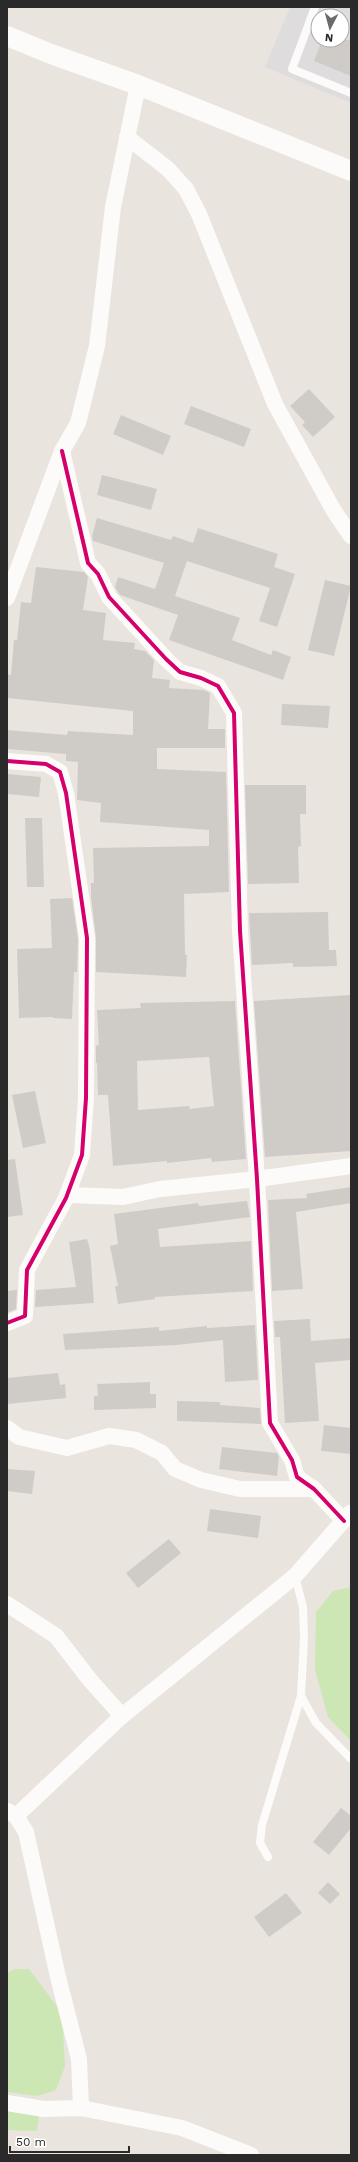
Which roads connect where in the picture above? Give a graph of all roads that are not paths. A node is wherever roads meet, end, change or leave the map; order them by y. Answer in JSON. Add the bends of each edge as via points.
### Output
{"nodes":[{"id":1,"x":315,"y":7,"type":"edge"},
{"id":2,"x":7,"y":36,"type":"edge"},
{"id":3,"x":138,"y":85,"type":"junction"},
{"id":4,"x":351,"y":93,"type":"edge"},
{"id":5,"x":128,"y":137,"type":"junction"},
{"id":6,"x":351,"y":171,"type":"edge"},
{"id":7,"x":62,"y":451,"type":"junction"},
{"id":8,"x":351,"y":536,"type":"edge"},
{"id":9,"x":7,"y":598,"type":"edge"},
{"id":10,"x":7,"y":761,"type":"edge"},
{"id":11,"x":351,"y":1166,"type":"edge"},
{"id":12,"x":257,"y":1179,"type":"junction"},
{"id":13,"x":68,"y":1195,"type":"junction"},
{"id":14,"x":7,"y":1323,"type":"edge"},
{"id":15,"x":7,"y":1428,"type":"edge"},
{"id":16,"x":314,"y":1489,"type":"junction"},
{"id":17,"x":347,"y":1517,"type":"edge"},
{"id":18,"x":295,"y":1576,"type":"junction"},
{"id":19,"x":7,"y":1604,"type":"edge"},
{"id":20,"x":301,"y":1696,"type":"junction"},
{"id":21,"x":122,"y":1716,"type":"junction"},
{"id":22,"x":351,"y":1759,"type":"edge"},
{"id":23,"x":11,"y":1813,"type":"edge"},
{"id":24,"x":268,"y":1857,"type":"dead end"},
{"id":25,"x":7,"y":2103,"type":"edge"},
{"id":26,"x":81,"y":2108,"type":"junction"},
{"id":27,"x":251,"y":2155,"type":"edge"}],
"edges":[{"from":1,"to":4,"type":"lane","via":[[292,69]]},
{"from":2,"to":3,"type":"street"},
{"from":3,"to":5,"type":"street"},
{"from":3,"to":6,"type":"street"},
{"from":5,"to":7,"type":"street","via":[[113,207],[97,346],[78,423]]},
{"from":5,"to":8,"type":"street","via":[[168,169],[186,189],[199,214],[275,404],[334,511]]},
{"from":7,"to":9,"type":"street"},
{"from":7,"to":12,"type":"street","via":[[88,562],[98,574],[109,597],[180,672],[218,686],[234,713],[240,931]]},
{"from":10,"to":13,"type":"street","via":[[46,764],[60,772],[66,793],[87,938],[86,1098],[82,1155]]},
{"from":11,"to":12,"type":"street"},
{"from":12,"to":13,"type":"street","via":[[160,1189],[123,1197]]},
{"from":12,"to":16,"type":"street","via":[[270,1423],[292,1460],[297,1477]]},
{"from":13,"to":14,"type":"street","via":[[27,1270],[25,1316]]},
{"from":15,"to":16,"type":"street","via":[[19,1437],[67,1448],[109,1436],[136,1440],[162,1453],[175,1469],[201,1480],[240,1489]]},
{"from":16,"to":17,"type":"street"},
{"from":17,"to":18,"type":"street"},
{"from":18,"to":20,"type":"lane","via":[[303,1615]]},
{"from":18,"to":21,"type":"street"},
{"from":19,"to":21,"type":"street","via":[[56,1636]]},
{"from":20,"to":22,"type":"lane","via":[[316,1723]]},
{"from":20,"to":24,"type":"lane","via":[[262,1825],[260,1843]]},
{"from":21,"to":23,"type":"street"},
{"from":23,"to":26,"type":"street","via":[[26,1832],[58,1978],[79,2059]]},
{"from":25,"to":26,"type":"street","via":[[44,2109]]},
{"from":26,"to":27,"type":"street","via":[[182,2128]]}]}
